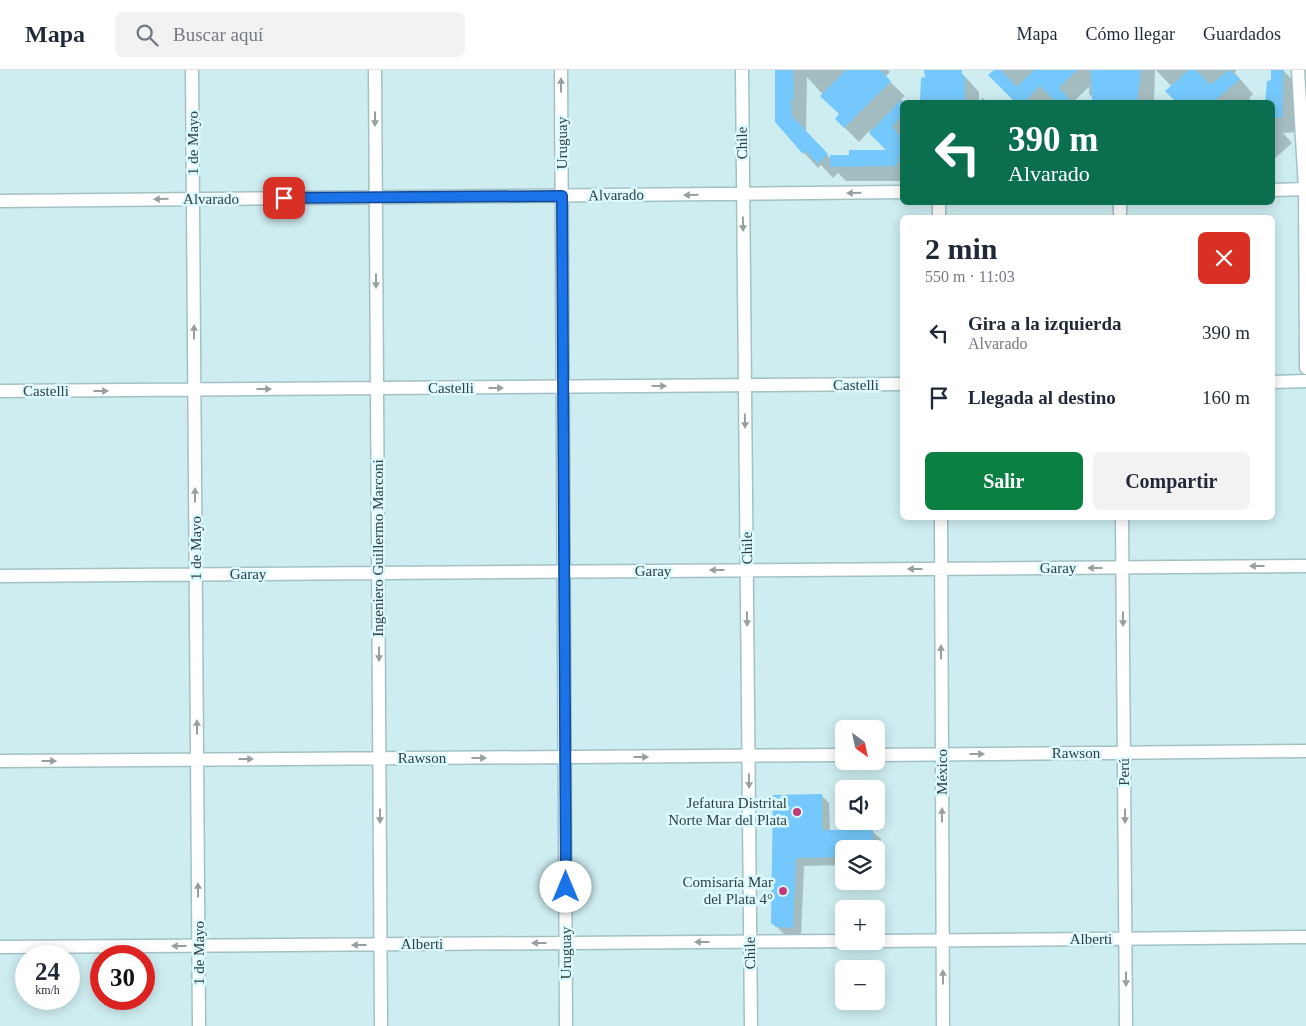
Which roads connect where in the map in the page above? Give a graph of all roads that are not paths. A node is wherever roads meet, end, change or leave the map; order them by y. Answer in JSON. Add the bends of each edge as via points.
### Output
{"nodes":[{"id":1,"x":192,"y":70,"type":"edge"},
{"id":2,"x":375,"y":70,"type":"edge"},
{"id":3,"x":561,"y":70,"type":"edge"},
{"id":4,"x":742,"y":70,"type":"edge"},
{"id":5,"x":1298,"y":70,"type":"edge"},
{"id":6,"x":1305,"y":189,"type":"edge"},
{"id":7,"x":899,"y":190,"type":"edge"},
{"id":8,"x":1275,"y":190,"type":"edge"},
{"id":9,"x":743,"y":194,"type":"junction"},
{"id":10,"x":562,"y":196,"type":"junction"},
{"id":11,"x":376,"y":198,"type":"junction"},
{"id":12,"x":193,"y":199,"type":"junction"},
{"id":13,"x":0,"y":201,"type":"edge"},
{"id":14,"x":1306,"y":368,"type":"edge"},
{"id":15,"x":1306,"y":381,"type":"edge"},
{"id":16,"x":1275,"y":382,"type":"edge"},
{"id":17,"x":900,"y":384,"type":"edge"},
{"id":18,"x":745,"y":386,"type":"junction"},
{"id":19,"x":563,"y":387,"type":"junction"},
{"id":20,"x":377,"y":388,"type":"junction"},
{"id":21,"x":195,"y":390,"type":"junction"},
{"id":22,"x":0,"y":391,"type":"edge"},
{"id":23,"x":941,"y":520,"type":"edge"},
{"id":24,"x":1122,"y":520,"type":"edge"},
{"id":25,"x":1306,"y":566,"type":"edge"},
{"id":26,"x":1123,"y":567,"type":"junction"},
{"id":27,"x":941,"y":569,"type":"junction"},
{"id":28,"x":747,"y":570,"type":"junction"},
{"id":29,"x":564,"y":572,"type":"junction"},
{"id":30,"x":378,"y":573,"type":"junction"},
{"id":31,"x":196,"y":574,"type":"junction"},
{"id":32,"x":0,"y":576,"type":"edge"},
{"id":33,"x":1306,"y":752,"type":"edge"},
{"id":34,"x":1124,"y":753,"type":"junction"},
{"id":35,"x":942,"y":754,"type":"junction"},
{"id":36,"x":835,"y":755,"type":"edge"},
{"id":37,"x":885,"y":755,"type":"edge"},
{"id":38,"x":748,"y":756,"type":"junction"},
{"id":39,"x":565,"y":757,"type":"junction"},
{"id":40,"x":380,"y":758,"type":"junction"},
{"id":41,"x":197,"y":760,"type":"junction"},
{"id":42,"x":0,"y":761,"type":"edge"},
{"id":43,"x":1306,"y":938,"type":"edge"},
{"id":44,"x":1125,"y":939,"type":"junction"},
{"id":45,"x":943,"y":940,"type":"junction"},
{"id":46,"x":835,"y":941,"type":"edge"},
{"id":47,"x":885,"y":941,"type":"edge"},
{"id":48,"x":750,"y":942,"type":"junction"},
{"id":49,"x":566,"y":943,"type":"junction"},
{"id":50,"x":381,"y":944,"type":"junction"},
{"id":51,"x":199,"y":946,"type":"junction"},
{"id":52,"x":0,"y":947,"type":"edge"},
{"id":53,"x":199,"y":1026,"type":"edge"},
{"id":54,"x":381,"y":1026,"type":"edge"},
{"id":55,"x":566,"y":1026,"type":"edge"},
{"id":56,"x":751,"y":1026,"type":"edge"},
{"id":57,"x":943,"y":1026,"type":"edge"},
{"id":58,"x":1126,"y":1026,"type":"edge"}],
"edges":[{"from":1,"to":12,"type":"street","name":"1 de Mayo"},
{"from":2,"to":11,"type":"street","name":"Ingeniero Guillermo Marconi","one_way":true},
{"from":10,"to":3,"type":"street","name":"Uruguay","one_way":true},
{"from":4,"to":9,"type":"street","name":"Chile"},
{"from":5,"to":6,"type":"street"},
{"from":6,"to":8,"type":"street"},
{"from":6,"to":14,"type":"street"},
{"from":7,"to":9,"type":"street","name":"Alvarado","one_way":true},
{"from":9,"to":10,"type":"street","name":"Alvarado","one_way":true},
{"from":9,"to":18,"type":"street","name":"Chile","one_way":true},
{"from":10,"to":11,"type":"street","name":"Alvarado"},
{"from":10,"to":19,"type":"street","name":"Uruguay"},
{"from":11,"to":12,"type":"street","name":"Alvarado"},
{"from":11,"to":20,"type":"street","name":"Ingeniero Guillermo Marconi","one_way":true},
{"from":12,"to":13,"type":"street","name":"Alvarado","one_way":true},
{"from":21,"to":12,"type":"street","name":"1 de Mayo","one_way":true},
{"from":15,"to":16,"type":"street"},
{"from":17,"to":18,"type":"street","name":"Castelli"},
{"from":19,"to":18,"type":"street","name":"Castelli","one_way":true},
{"from":18,"to":28,"type":"street","name":"Chile","one_way":true},
{"from":20,"to":19,"type":"street","name":"Castelli","one_way":true},
{"from":19,"to":29,"type":"street","name":"Uruguay"},
{"from":21,"to":20,"type":"street","name":"Castelli","one_way":true},
{"from":20,"to":30,"type":"street","name":"Ingeniero Guillermo Marconi"},
{"from":22,"to":21,"type":"street","name":"Castelli","one_way":true},
{"from":31,"to":21,"type":"street","name":"1 de Mayo","one_way":true},
{"from":23,"to":27,"type":"street","name":"México"},
{"from":24,"to":26,"type":"street","name":"Perú"},
{"from":25,"to":26,"type":"street","name":"Garay","one_way":true},
{"from":26,"to":27,"type":"street","name":"Garay","one_way":true},
{"from":26,"to":34,"type":"street","name":"Perú","one_way":true},
{"from":27,"to":28,"type":"street","name":"Garay","one_way":true},
{"from":35,"to":27,"type":"street","name":"México","one_way":true},
{"from":28,"to":29,"type":"street","name":"Garay","one_way":true},
{"from":28,"to":38,"type":"street","name":"Chile","one_way":true},
{"from":29,"to":30,"type":"street","name":"Garay"},
{"from":29,"to":39,"type":"street","name":"Uruguay"},
{"from":30,"to":31,"type":"street","name":"Garay"},
{"from":30,"to":40,"type":"street","name":"Ingeniero Guillermo Marconi","one_way":true},
{"from":31,"to":32,"type":"street","name":"Garay"},
{"from":41,"to":31,"type":"street","name":"1 de Mayo","one_way":true},
{"from":33,"to":34,"type":"street","name":"Rawson"},
{"from":35,"to":34,"type":"street","name":"Rawson","one_way":true},
{"from":34,"to":44,"type":"street","name":"Perú","one_way":true},
{"from":35,"to":37,"type":"street","name":"Rawson"},
{"from":45,"to":35,"type":"street","name":"México","one_way":true},
{"from":36,"to":38,"type":"street","name":"Rawson"},
{"from":39,"to":38,"type":"street","name":"Rawson","one_way":true},
{"from":38,"to":48,"type":"street","name":"Chile","one_way":true},
{"from":40,"to":39,"type":"street","name":"Rawson","one_way":true},
{"from":39,"to":49,"type":"street","name":"Uruguay"},
{"from":41,"to":40,"type":"street","name":"Rawson","one_way":true},
{"from":40,"to":50,"type":"street","name":"Ingeniero Guillermo Marconi","one_way":true},
{"from":42,"to":41,"type":"street","name":"Rawson","one_way":true},
{"from":51,"to":41,"type":"street","name":"1 de Mayo","one_way":true},
{"from":43,"to":44,"type":"street","name":"Alberti"},
{"from":44,"to":45,"type":"street","name":"Alberti"},
{"from":44,"to":58,"type":"street","name":"Perú","one_way":true},
{"from":45,"to":47,"type":"street","name":"Alberti"},
{"from":57,"to":45,"type":"street","name":"México","one_way":true},
{"from":46,"to":48,"type":"street","name":"Alberti"},
{"from":48,"to":49,"type":"street","name":"Alberti","one_way":true},
{"from":48,"to":56,"type":"street","name":"Chile"},
{"from":49,"to":50,"type":"street","name":"Alberti","one_way":true},
{"from":49,"to":55,"type":"street","name":"Uruguay"},
{"from":50,"to":51,"type":"street","name":"Alberti","one_way":true},
{"from":50,"to":54,"type":"street","name":"Ingeniero Guillermo Marconi"},
{"from":51,"to":52,"type":"street","name":"Alberti","one_way":true},
{"from":51,"to":53,"type":"street","name":"1 de Mayo"}]}
